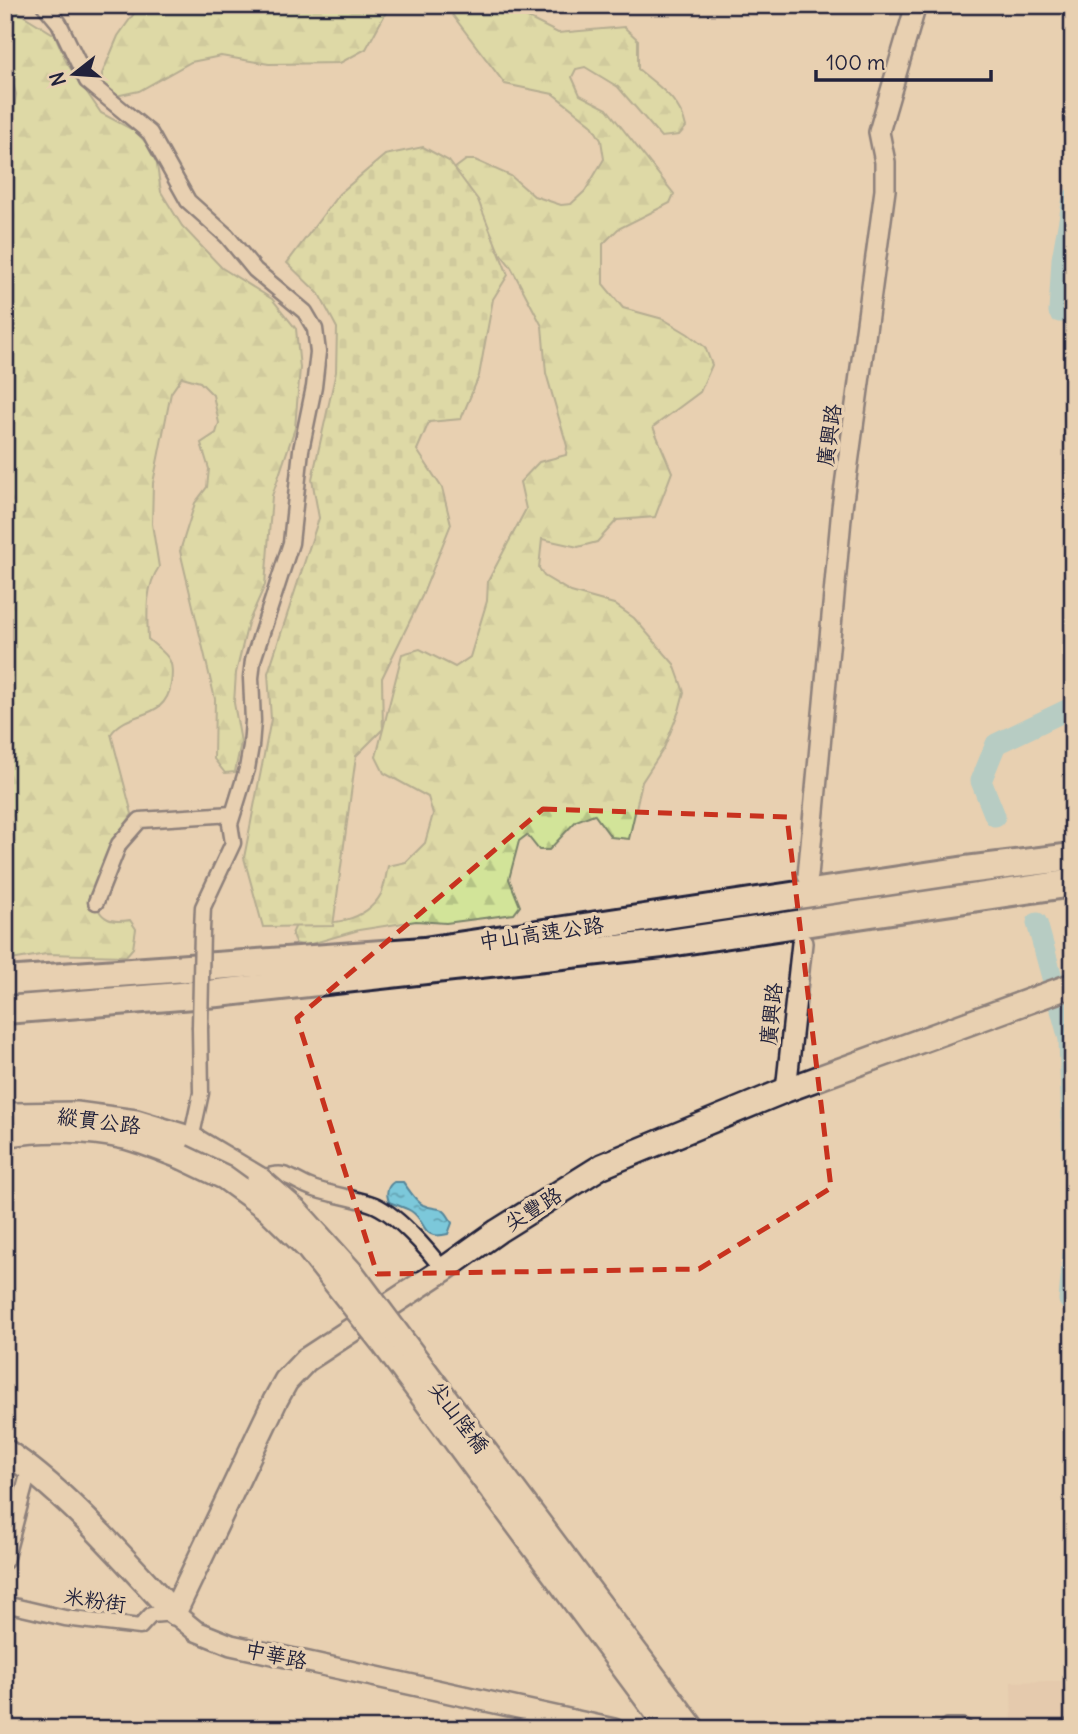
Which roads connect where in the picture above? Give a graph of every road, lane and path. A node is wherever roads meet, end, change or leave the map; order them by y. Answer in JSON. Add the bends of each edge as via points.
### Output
{"nodes":[{"id":1,"x":44,"y":5,"type":"edge"},
{"id":2,"x":916,"y":5,"type":"edge"},
{"id":3,"x":232,"y":814,"type":"junction"},
{"id":4,"x":1073,"y":857,"type":"edge"},
{"id":5,"x":808,"y":876,"type":"dead end"},
{"id":6,"x":1073,"y":883,"type":"edge"},
{"id":7,"x":96,"y":902,"type":"dead end"},
{"id":8,"x":802,"y":943,"type":"dead end"},
{"id":9,"x":5,"y":981,"type":"edge"},
{"id":10,"x":1073,"y":985,"type":"edge"},
{"id":11,"x":5,"y":1010,"type":"edge"},
{"id":12,"x":786,"y":1090,"type":"junction"},
{"id":13,"x":5,"y":1117,"type":"edge"},
{"id":14,"x":5,"y":1135,"type":"edge"},
{"id":15,"x":187,"y":1148,"type":"junction"},
{"id":16,"x":259,"y":1179,"type":"junction"},
{"id":17,"x":443,"y":1270,"type":"junction"},
{"id":18,"x":5,"y":1451,"type":"edge"},
{"id":19,"x":30,"y":1467,"type":"junction"},
{"id":20,"x":5,"y":1561,"type":"edge"},
{"id":21,"x":5,"y":1604,"type":"edge"},
{"id":22,"x":174,"y":1613,"type":"junction"},
{"id":23,"x":614,"y":1729,"type":"edge"},
{"id":24,"x":669,"y":1729,"type":"edge"},
{"id":25,"x":693,"y":1729,"type":"edge"},
{"id":26,"x":948,"y":1729,"type":"edge"},
{"id":27,"x":961,"y":1729,"type":"edge"}],
"edges":[{"from":1,"to":3,"type":"street","via":[[59,23],[87,81],[150,133],[188,201],[227,236],[255,270],[305,312],[314,328],[318,352],[291,543],[253,660],[251,746]]},
{"from":2,"to":5,"type":"street","name":"廣興路","via":[[879,132],[885,190],[842,504]]},
{"from":3,"to":7,"type":"street","via":[[140,820],[119,844]]},
{"from":3,"to":15,"type":"street","bridge":true,"via":[[233,843],[203,907],[201,1093]]},
{"from":4,"to":9,"type":"highway","name":"中山高速公路","via":[[424,951]]},
{"from":6,"to":11,"type":"highway","name":"中山高速公路","via":[[662,944],[218,993]]},
{"from":8,"to":12,"type":"street","name":"廣興路"},
{"from":10,"to":12,"type":"main road","name":"尖豐路"},
{"from":12,"to":17,"type":"main road","name":"尖豐路","via":[[602,1166]]},
{"from":13,"to":15,"type":"main road","name":"縱貫公路","via":[[76,1114],[136,1122]]},
{"from":14,"to":15,"type":"main road","name":"縱貫公路","via":[[62,1130]]},
{"from":15,"to":16,"type":"main road","name":"尖山陸橋"},
{"from":15,"to":24,"type":"main road","name":"尖山陸橋","bridge":true,"via":[[268,1209],[308,1248],[400,1364]]},
{"from":16,"to":17,"type":"street","via":[[286,1174],[311,1188],[374,1205],[403,1226]]},
{"from":16,"to":25,"type":"main road","name":"尖山陸橋","bridge":true,"via":[[296,1211],[351,1272]]},
{"from":17,"to":22,"type":"main road","name":"尖豐路","via":[[306,1360],[286,1381]]},
{"from":18,"to":19,"type":"main road","name":"中華路"},
{"from":19,"to":20,"type":"street"},
{"from":19,"to":22,"type":"main road","name":"中華路"},
{"from":21,"to":22,"type":"street","name":"米粉街","via":[[65,1618],[140,1627],[151,1615]]},
{"from":22,"to":23,"type":"street","name":"中華路","via":[[196,1630],[231,1645]]},
{"from":26,"to":27,"type":"street"}]}
